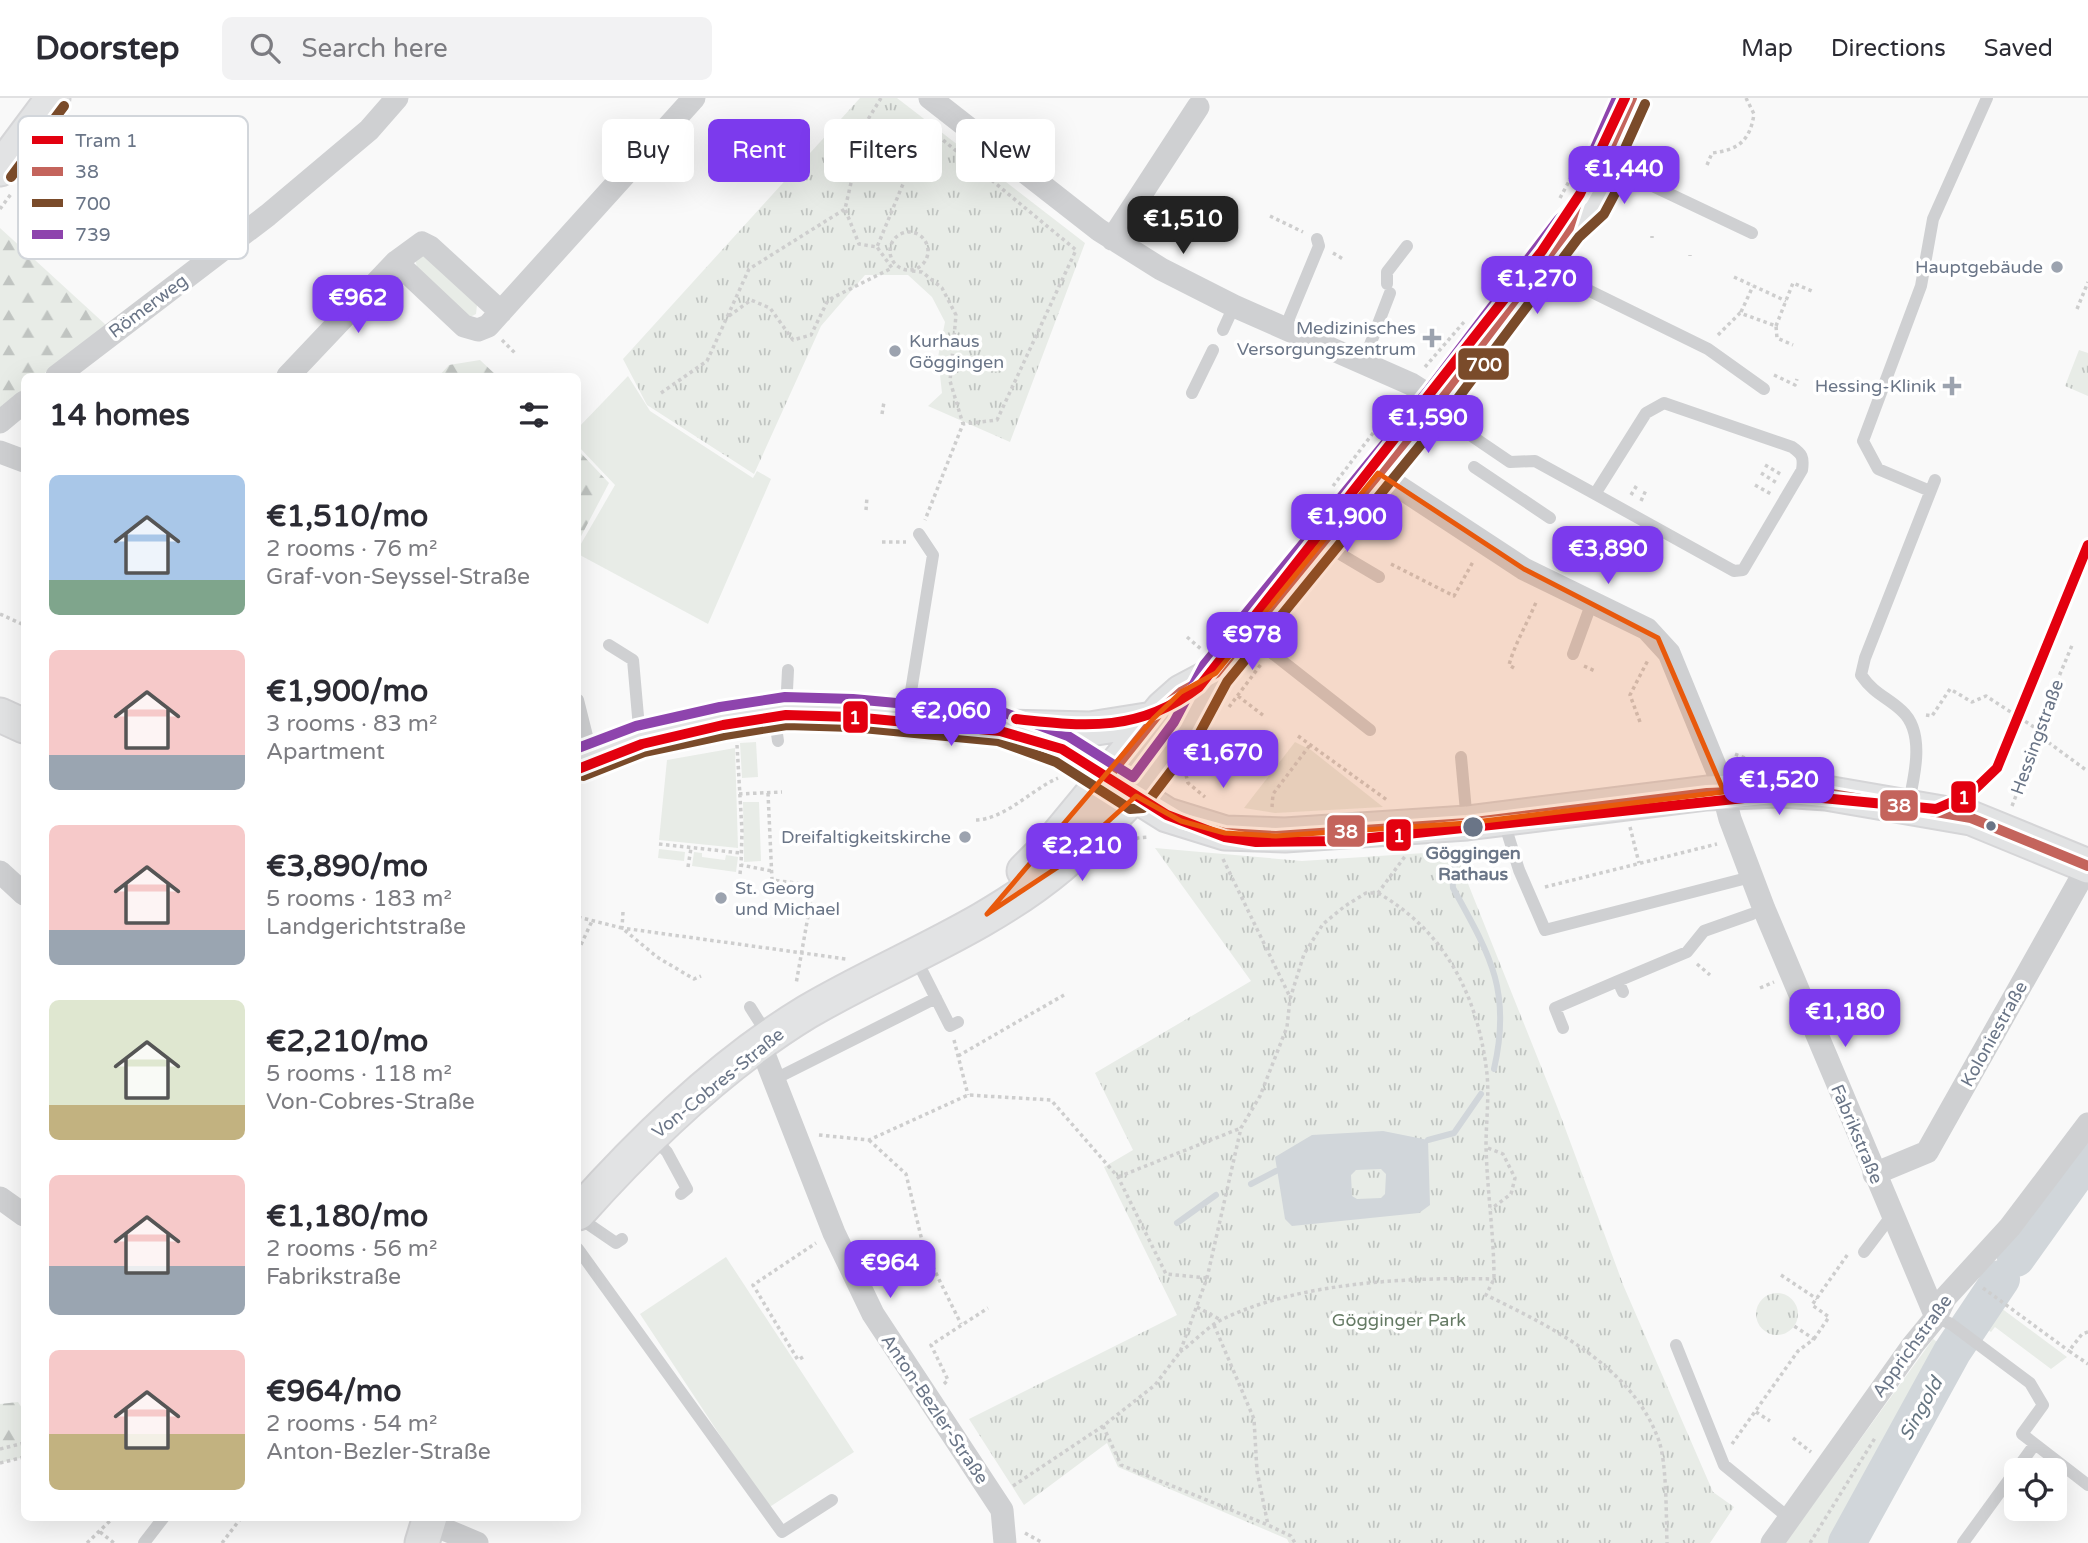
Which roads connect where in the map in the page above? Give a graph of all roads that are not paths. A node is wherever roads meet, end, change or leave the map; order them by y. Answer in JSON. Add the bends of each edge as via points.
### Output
{"nodes":[{"id":1,"x":53,"y":98,"type":"edge"},
{"id":2,"x":397,"y":98,"type":"edge"},
{"id":3,"x":694,"y":98,"type":"edge"},
{"id":4,"x":930,"y":98,"type":"edge"},
{"id":5,"x":1632,"y":98,"type":"edge"},
{"id":6,"x":1987,"y":98,"type":"edge"},
{"id":7,"x":1198,"y":107,"type":"dead end"},
{"id":8,"x":40,"y":116,"type":"edge"},
{"id":9,"x":18,"y":145,"type":"edge"},
{"id":10,"x":1596,"y":153,"type":"junction"},
{"id":11,"x":0,"y":169,"type":"edge"},
{"id":12,"x":248,"y":230,"type":"edge"},
{"id":13,"x":1752,"y":233,"type":"dead end"},
{"id":14,"x":1112,"y":239,"type":"junction"},
{"id":15,"x":1317,"y":239,"type":"road end"},
{"id":16,"x":1408,"y":246,"type":"dead end"},
{"id":17,"x":210,"y":259,"type":"edge"},
{"id":18,"x":396,"y":262,"type":"junction"},
{"id":19,"x":1541,"y":266,"type":"junction"},
{"id":20,"x":1234,"y":306,"type":"junction"},
{"id":21,"x":501,"y":312,"type":"junction"},
{"id":22,"x":1285,"y":328,"type":"junction"},
{"id":23,"x":1223,"y":330,"type":"dead end"},
{"id":24,"x":1213,"y":350,"type":"dead end"},
{"id":25,"x":1363,"y":363,"type":"junction"},
{"id":26,"x":61,"y":373,"type":"edge"},
{"id":27,"x":291,"y":373,"type":"edge"},
{"id":28,"x":1767,"y":384,"type":"road end"},
{"id":29,"x":1192,"y":393,"type":"dead end"},
{"id":30,"x":21,"y":404,"type":"edge"},
{"id":31,"x":1435,"y":405,"type":"junction"},
{"id":32,"x":0,"y":422,"type":"edge"},
{"id":33,"x":0,"y":452,"type":"edge"},
{"id":34,"x":21,"y":460,"type":"edge"},
{"id":35,"x":1474,"y":467,"type":"dead end"},
{"id":36,"x":1378,"y":473,"type":"junction"},
{"id":37,"x":1595,"y":494,"type":"junction"},
{"id":38,"x":1550,"y":518,"type":"dead end"},
{"id":39,"x":919,"y":534,"type":"road end"},
{"id":40,"x":1321,"y":543,"type":"junction"},
{"id":41,"x":1379,"y":577,"type":"dead end"},
{"id":42,"x":1592,"y":602,"type":"junction"},
{"id":43,"x":1248,"y":634,"type":"junction"},
{"id":44,"x":609,"y":645,"type":"dead end"},
{"id":45,"x":1573,"y":654,"type":"dead end"},
{"id":46,"x":788,"y":670,"type":"dead end"},
{"id":47,"x":1219,"y":673,"type":"junction"},
{"id":48,"x":0,"y":715,"type":"edge"},
{"id":49,"x":906,"y":716,"type":"junction"},
{"id":50,"x":1153,"y":719,"type":"junction"},
{"id":51,"x":779,"y":721,"type":"junction"},
{"id":52,"x":21,"y":725,"type":"edge"},
{"id":53,"x":581,"y":726,"type":"edge"},
{"id":54,"x":1001,"y":727,"type":"junction"},
{"id":55,"x":1090,"y":729,"type":"junction"},
{"id":56,"x":1370,"y":730,"type":"dead end"},
{"id":57,"x":640,"y":739,"type":"junction"},
{"id":58,"x":1461,"y":757,"type":"dead end"},
{"id":59,"x":585,"y":760,"type":"edge"},
{"id":60,"x":1117,"y":765,"type":"junction"},
{"id":61,"x":1145,"y":784,"type":"junction"},
{"id":62,"x":1724,"y":792,"type":"junction"},
{"id":63,"x":1908,"y":806,"type":"junction"},
{"id":64,"x":1503,"y":819,"type":"junction"},
{"id":65,"x":1467,"y":823,"type":"junction"},
{"id":66,"x":2088,"y":866,"type":"edge"},
{"id":67,"x":0,"y":872,"type":"edge"},
{"id":68,"x":1751,"y":877,"type":"junction"},
{"id":69,"x":21,"y":891,"type":"edge"},
{"id":70,"x":987,"y":914,"type":"junction"},
{"id":71,"x":1752,"y":914,"type":"dead end"},
{"id":72,"x":915,"y":957,"type":"junction"},
{"id":73,"x":936,"y":998,"type":"junction"},
{"id":74,"x":750,"y":1007,"type":"dead end"},
{"id":75,"x":954,"y":1024,"type":"road end"},
{"id":76,"x":1563,"y":1028,"type":"dead end"},
{"id":77,"x":764,"y":1041,"type":"junction"},
{"id":78,"x":775,"y":1079,"type":"junction"},
{"id":79,"x":2088,"y":1124,"type":"edge"},
{"id":80,"x":652,"y":1136,"type":"junction"},
{"id":81,"x":1874,"y":1174,"type":"junction"},
{"id":82,"x":681,"y":1194,"type":"dead end"},
{"id":83,"x":0,"y":1198,"type":"edge"},
{"id":84,"x":581,"y":1212,"type":"edge"},
{"id":85,"x":21,"y":1213,"type":"edge"},
{"id":86,"x":1892,"y":1215,"type":"junction"},
{"id":87,"x":581,"y":1217,"type":"edge"},
{"id":88,"x":622,"y":1239,"type":"dead end"},
{"id":89,"x":1864,"y":1252,"type":"dead end"},
{"id":90,"x":581,"y":1253,"type":"edge"},
{"id":91,"x":1944,"y":1321,"type":"junction"},
{"id":92,"x":1676,"y":1345,"type":"dead end"},
{"id":93,"x":2035,"y":1444,"type":"junction"},
{"id":94,"x":2088,"y":1485,"type":"edge"},
{"id":95,"x":832,"y":1500,"type":"dead end"},
{"id":96,"x":1790,"y":1518,"type":"junction"},
{"id":97,"x":161,"y":1521,"type":"edge"},
{"id":98,"x":427,"y":1528,"type":"edge"},
{"id":99,"x":1014,"y":1538,"type":"edge"},
{"id":100,"x":144,"y":1543,"type":"edge"},
{"id":101,"x":477,"y":1543,"type":"edge"},
{"id":102,"x":1772,"y":1543,"type":"edge"},
{"id":103,"x":1963,"y":1543,"type":"edge"}],
"edges":[{"from":1,"to":8,"type":"street"},
{"from":2,"to":12,"type":"street","name":"Römerweg","via":[[369,130]]},
{"from":3,"to":21,"type":"street"},
{"from":4,"to":14,"type":"street"},
{"from":5,"to":10,"type":"street"},
{"from":6,"to":63,"type":"lane","via":[[1933,219],[1921,286],[1863,440],[1878,469],[1933,486],[1861,675],[1873,692],[1904,712],[1915,738],[1916,763]]},
{"from":7,"to":14,"type":"street"},
{"from":9,"to":11,"type":"street"},
{"from":10,"to":13,"type":"lane","via":[[1638,179]]},
{"from":10,"to":19,"type":"street","via":[[1608,177],[1592,206],[1562,217]]},
{"from":14,"to":20,"type":"street"},
{"from":15,"to":22,"type":"lane","via":[[1319,246]]},
{"from":16,"to":25,"type":"lane","via":[[1387,272],[1388,289]]},
{"from":17,"to":26,"type":"street","name":"Römerweg"},
{"from":18,"to":21,"type":"street","via":[[422,243]]},
{"from":18,"to":21,"type":"street","via":[[464,326],[478,330]]},
{"from":18,"to":27,"type":"street"},
{"from":19,"to":28,"type":"lane","via":[[1708,349]]},
{"from":19,"to":31,"type":"street"},
{"from":20,"to":22,"type":"street"},
{"from":20,"to":23,"type":"lane"},
{"from":22,"to":25,"type":"street"},
{"from":24,"to":29,"type":"lane"},
{"from":25,"to":31,"type":"street","via":[[1410,384]]},
{"from":30,"to":32,"type":"street"},
{"from":31,"to":36,"type":"street"},
{"from":31,"to":37,"type":"lane","via":[[1510,462],[1535,461]]},
{"from":33,"to":34,"type":"street"},
{"from":35,"to":38,"type":"lane"},
{"from":36,"to":40,"type":"street"},
{"from":36,"to":42,"type":"street","via":[[1485,544],[1521,559]]},
{"from":37,"to":37,"type":"lane","via":[[1646,413],[1664,403],[1792,447],[1804,460],[1743,570],[1734,571]]},
{"from":39,"to":49,"type":"lane","via":[[933,555]]},
{"from":40,"to":41,"type":"lane"},
{"from":40,"to":43,"type":"street"},
{"from":42,"to":45,"type":"lane"},
{"from":42,"to":62,"type":"street","name":"Fabrikstraße","via":[[1647,629],[1670,653]]},
{"from":43,"to":47,"type":"street"},
{"from":43,"to":56,"type":"lane"},
{"from":44,"to":57,"type":"lane","via":[[633,660]]},
{"from":46,"to":51,"type":"lane"},
{"from":47,"to":50,"type":"street","name":"Von-Cobres-Straße","via":[[1181,692]]},
{"from":47,"to":61,"type":"street","name":"Von-Cobres-Straße","via":[[1186,729]]},
{"from":48,"to":52,"type":"street"},
{"from":49,"to":51,"type":"street"},
{"from":49,"to":54,"type":"street"},
{"from":50,"to":55,"type":"street"},
{"from":50,"to":60,"type":"street","name":"Von-Cobres-Straße"},
{"from":51,"to":57,"type":"street"},
{"from":53,"to":59,"type":"lane"},
{"from":54,"to":55,"type":"street"},
{"from":54,"to":60,"type":"street"},
{"from":55,"to":60,"type":"street"},
{"from":57,"to":59,"type":"street"},
{"from":58,"to":65,"type":"lane"},
{"from":60,"to":61,"type":"street"},
{"from":60,"to":70,"type":"street","name":"Von-Cobres-Straße","via":[[1074,796]]},
{"from":61,"to":65,"type":"street","via":[[1167,815],[1225,833],[1274,826]]},
{"from":61,"to":70,"type":"street","name":"Von-Cobres-Straße","via":[[1058,867]]},
{"from":62,"to":63,"type":"street","via":[[1826,793]]},
{"from":62,"to":64,"type":"street"},
{"from":62,"to":68,"type":"street","name":"Fabrikstraße"},
{"from":63,"to":66,"type":"street","via":[[1971,818]]},
{"from":64,"to":65,"type":"street"},
{"from":64,"to":68,"type":"lane","via":[[1545,930]]},
{"from":66,"to":81,"type":"street","name":"Koloniestraße","via":[[1927,1152]]},
{"from":67,"to":69,"type":"street"},
{"from":68,"to":81,"type":"street","name":"Fabrikstraße"},
{"from":70,"to":72,"type":"street","name":"Von-Cobres-Straße"},
{"from":71,"to":76,"type":"lane","via":[[1704,931],[1688,952],[1621,986],[1555,1008]]},
{"from":72,"to":73,"type":"lane"},
{"from":72,"to":77,"type":"street","name":"Von-Cobres-Straße","via":[[808,1012]]},
{"from":73,"to":75,"type":"lane"},
{"from":73,"to":78,"type":"lane"},
{"from":74,"to":77,"type":"lane"},
{"from":77,"to":78,"type":"street","name":"Anton-Bezler-Straße"},
{"from":77,"to":80,"type":"street","name":"Von-Cobres-Straße"},
{"from":78,"to":99,"type":"street","name":"Anton-Bezler-Straße","via":[[834,1233],[873,1314],[1002,1510]]},
{"from":79,"to":91,"type":"street","name":"Apprichstraße","via":[[2010,1227],[1945,1298]]},
{"from":80,"to":82,"type":"lane","via":[[667,1152],[687,1189]]},
{"from":80,"to":84,"type":"street","name":"Von-Cobres-Straße"},
{"from":81,"to":86,"type":"street","name":"Fabrikstraße"},
{"from":83,"to":85,"type":"street"},
{"from":86,"to":89,"type":"lane"},
{"from":86,"to":91,"type":"street","name":"Fabrikstraße"},
{"from":87,"to":88,"type":"lane","via":[[617,1243]]},
{"from":90,"to":95,"type":"lane","via":[[782,1532]]},
{"from":91,"to":93,"type":"lane","via":[[2030,1383],[2043,1405],[2022,1434]]},
{"from":91,"to":96,"type":"street","name":"Apprichstraße","via":[[1913,1345]]},
{"from":92,"to":96,"type":"lane","via":[[1721,1460]]},
{"from":93,"to":94,"type":"lane"},
{"from":93,"to":103,"type":"lane"},
{"from":96,"to":102,"type":"street","name":"Apprichstraße"},
{"from":97,"to":100,"type":"lane"},
{"from":98,"to":101,"type":"street"}]}
